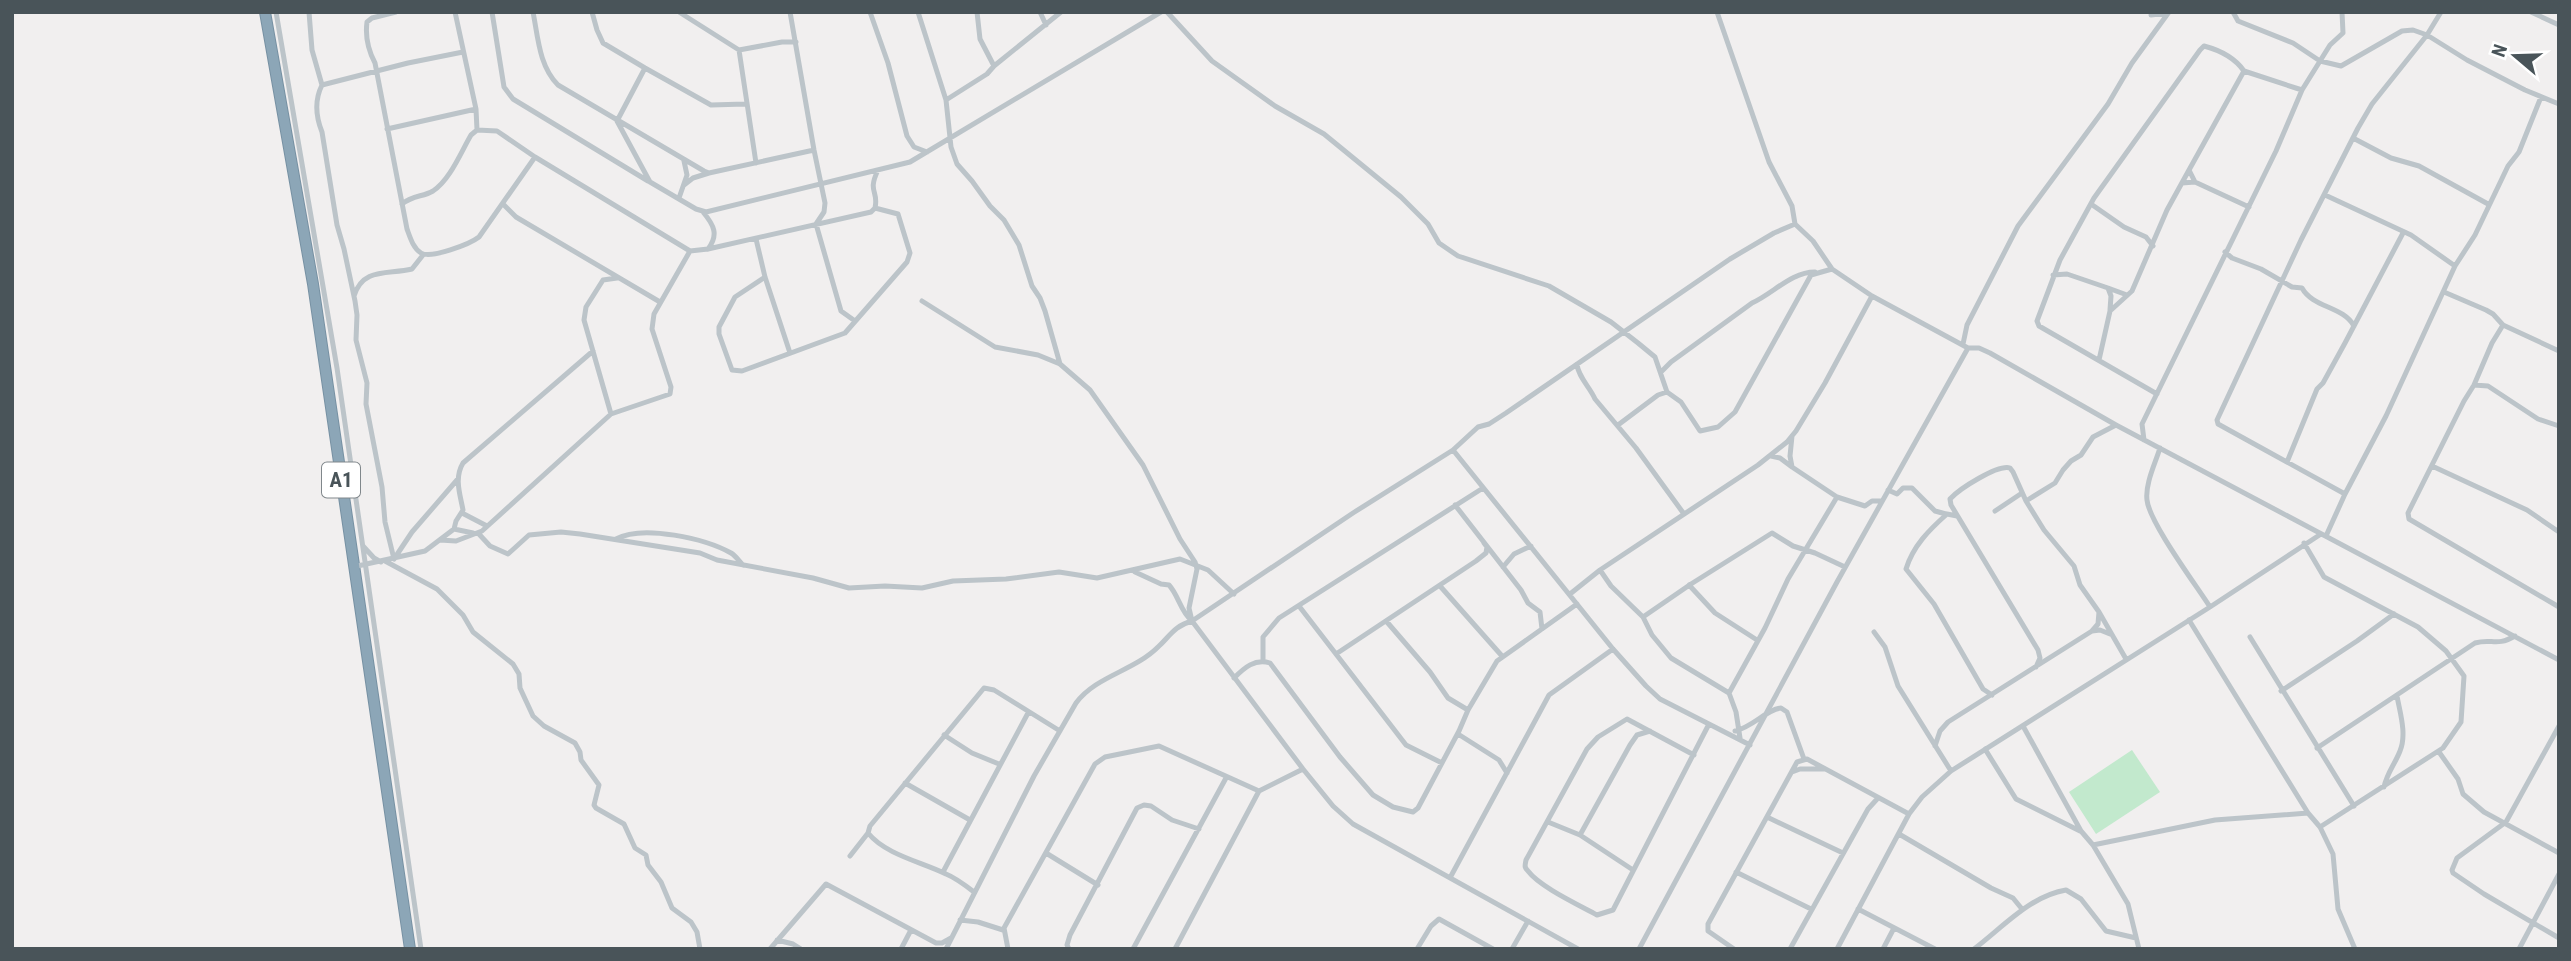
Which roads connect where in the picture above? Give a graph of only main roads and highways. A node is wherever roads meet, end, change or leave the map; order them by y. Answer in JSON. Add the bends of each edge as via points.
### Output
{"nodes":[{"id":1,"x":265,"y":12,"type":"edge"},
{"id":2,"x":410,"y":949,"type":"edge"}],
"edges":[{"from":1,"to":2,"type":"highway","number":"A1","via":[[313,284]]}]}
